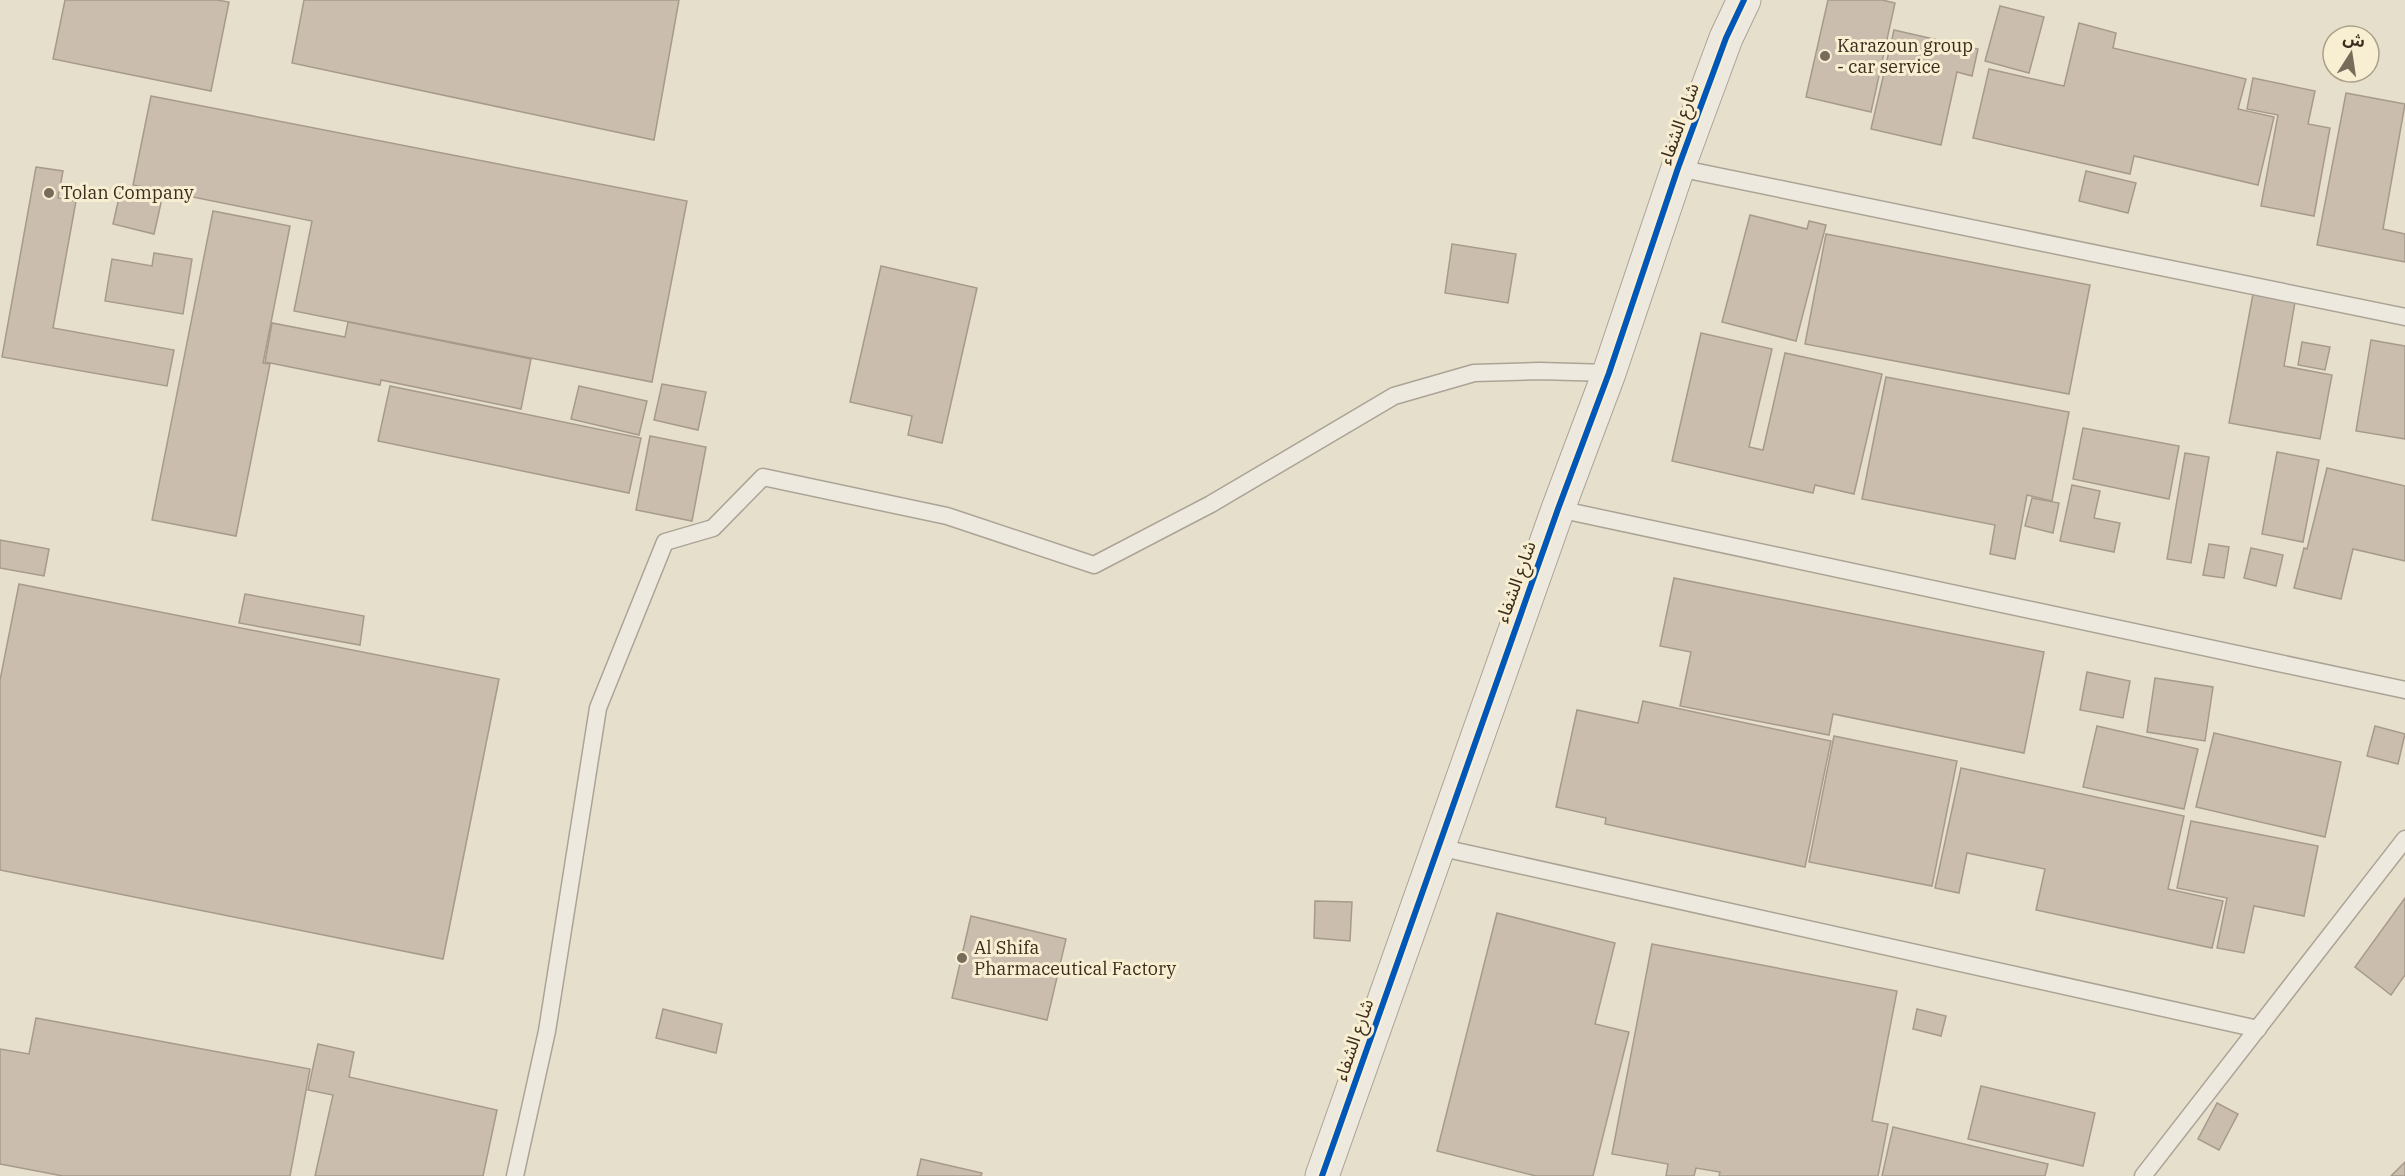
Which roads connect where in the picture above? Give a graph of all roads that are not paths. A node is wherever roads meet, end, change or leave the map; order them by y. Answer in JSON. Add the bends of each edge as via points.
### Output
{"nodes":[{"id":1,"x":1744,"y":0,"type":"edge"},
{"id":2,"x":1678,"y":168,"type":"junction"},
{"id":3,"x":2405,"y":317,"type":"edge"},
{"id":4,"x":1609,"y":374,"type":"junction"},
{"id":5,"x":1558,"y":510,"type":"junction"},
{"id":6,"x":2405,"y":690,"type":"edge"},
{"id":7,"x":2405,"y":839,"type":"edge"},
{"id":8,"x":1437,"y":847,"type":"junction"},
{"id":9,"x":2258,"y":1029,"type":"junction"},
{"id":10,"x":515,"y":1176,"type":"edge"},
{"id":11,"x":1322,"y":1176,"type":"edge"},
{"id":12,"x":2143,"y":1176,"type":"edge"}],
"edges":[{"from":1,"to":2,"type":"street","name":"شارع الشفاء"},
{"from":2,"to":3,"type":"lane"},
{"from":2,"to":4,"type":"street","name":"شارع الشفاء"},
{"from":4,"to":5,"type":"street","name":"شارع الشفاء"},
{"from":4,"to":10,"type":"lane","via":[[1474,373],[1394,396],[1211,504],[1094,565],[947,516],[763,477],[713,528],[665,542],[598,708],[547,1031]]},
{"from":5,"to":6,"type":"lane"},
{"from":5,"to":8,"type":"street","name":"شارع الشفاء"},
{"from":7,"to":9,"type":"lane"},
{"from":8,"to":9,"type":"lane"},
{"from":8,"to":11,"type":"street","name":"شارع الشفاء"},
{"from":9,"to":12,"type":"lane"}]}
